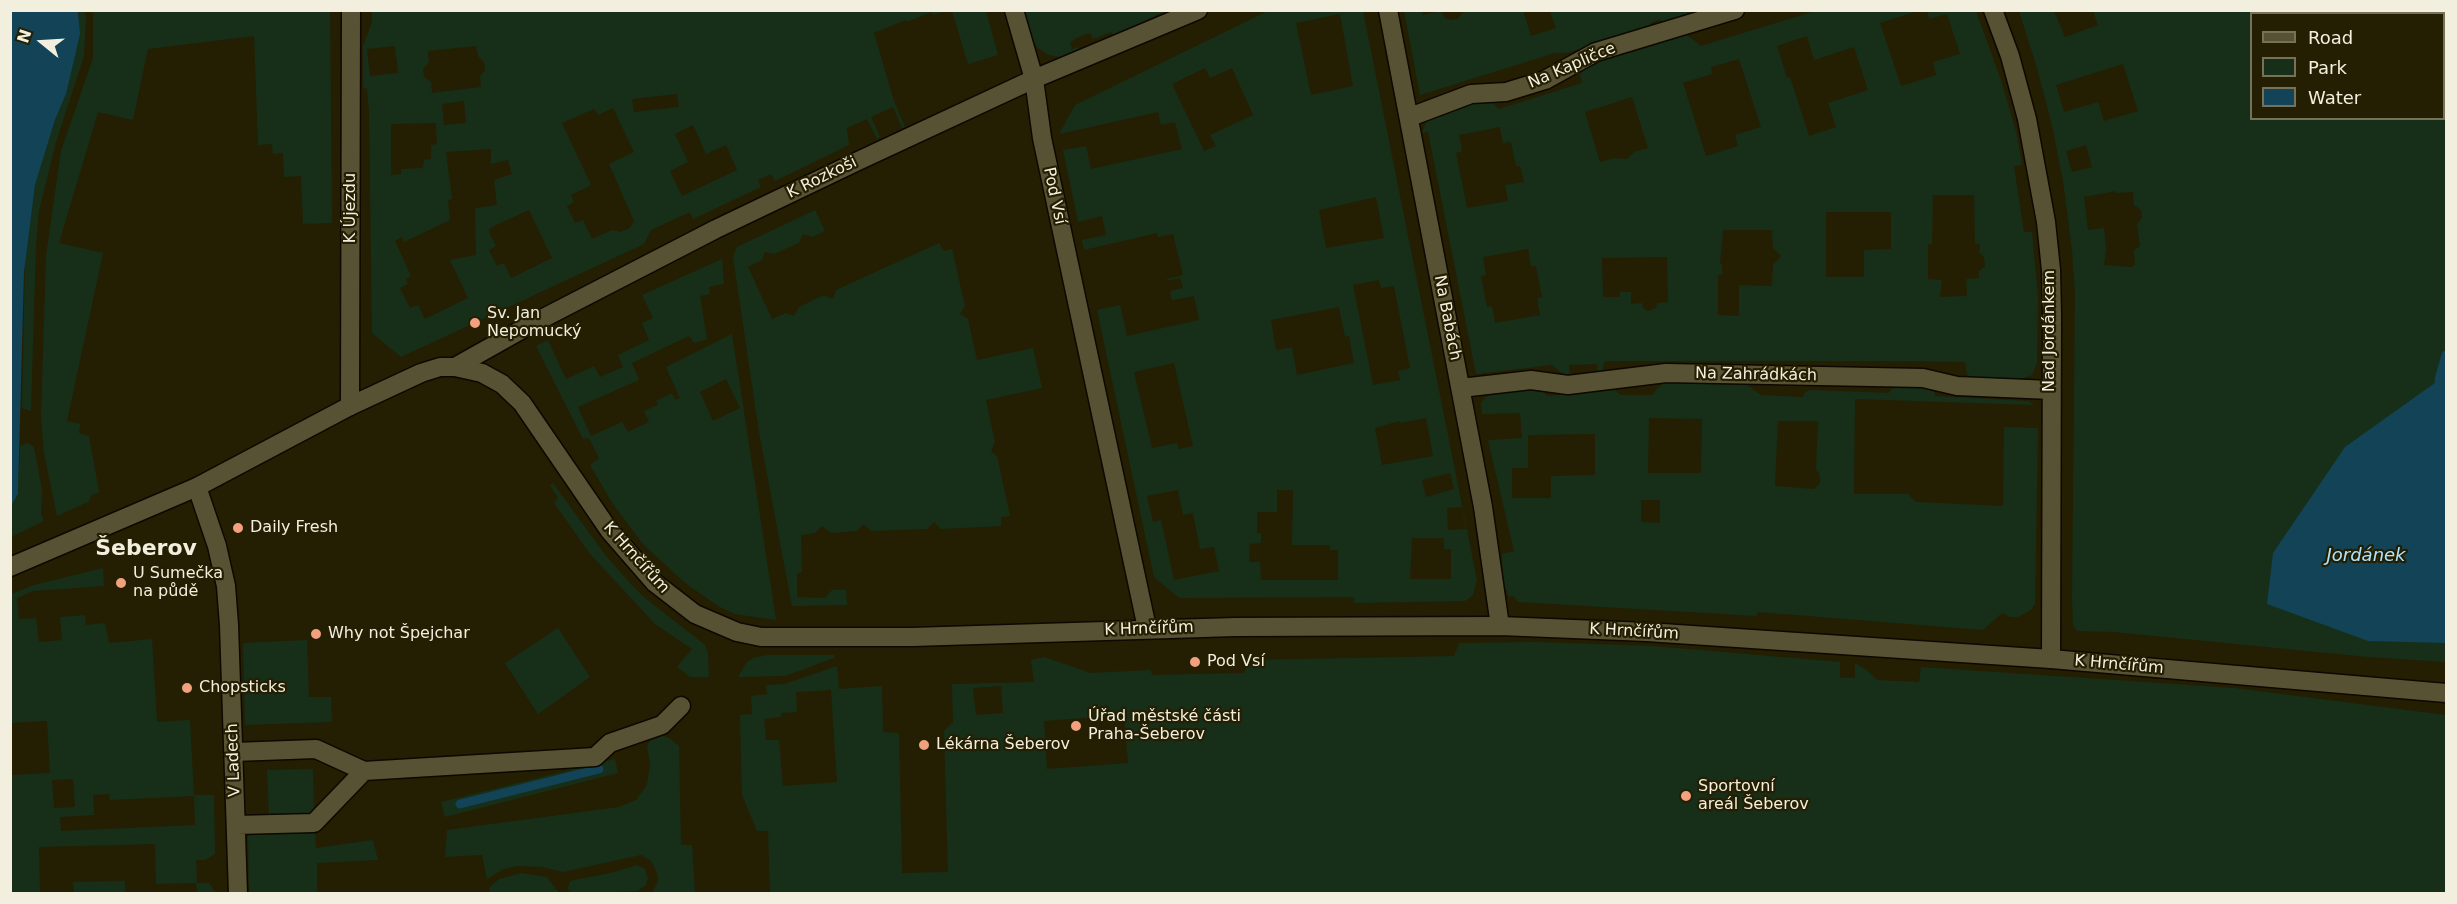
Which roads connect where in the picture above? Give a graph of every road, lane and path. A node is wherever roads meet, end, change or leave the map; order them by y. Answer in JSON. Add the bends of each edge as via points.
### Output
{"nodes":[{"id":1,"x":351,"y":10,"type":"edge"},
{"id":2,"x":1014,"y":10,"type":"edge"},
{"id":3,"x":1198,"y":10,"type":"edge"},
{"id":4,"x":1388,"y":10,"type":"edge"},
{"id":5,"x":1735,"y":10,"type":"edge"},
{"id":6,"x":1992,"y":10,"type":"edge"},
{"id":7,"x":1034,"y":79,"type":"junction"},
{"id":8,"x":1410,"y":117,"type":"junction"},
{"id":9,"x":455,"y":367,"type":"junction"},
{"id":10,"x":1461,"y":388,"type":"junction"},
{"id":11,"x":2051,"y":390,"type":"junction"},
{"id":12,"x":350,"y":406,"type":"junction"},
{"id":13,"x":196,"y":487,"type":"junction"},
{"id":14,"x":10,"y":567,"type":"edge"},
{"id":15,"x":1500,"y":626,"type":"junction"},
{"id":16,"x":1147,"y":628,"type":"junction"},
{"id":17,"x":2051,"y":659,"type":"junction"},
{"id":18,"x":2446,"y":693,"type":"edge"},
{"id":19,"x":681,"y":706,"type":"dead end"},
{"id":20,"x":234,"y":752,"type":"junction"},
{"id":21,"x":364,"y":771,"type":"junction"},
{"id":22,"x":236,"y":825,"type":"junction"},
{"id":23,"x":238,"y":894,"type":"edge"}],
"edges":[{"from":1,"to":12,"type":"street","name":"K Újezdu"},
{"from":2,"to":7,"type":"street","name":"Pod Vsí"},
{"from":3,"to":7,"type":"street","name":"K Rozkoši"},
{"from":4,"to":8,"type":"street","name":"Na Babách"},
{"from":5,"to":8,"type":"street","name":"Na Kapličce","via":[[1596,52],[1545,80],[1506,93],[1471,94]]},
{"from":6,"to":11,"type":"street","name":"Nad Jordánkem","via":[[2010,56],[2027,119],[2046,222],[2052,315]]},
{"from":7,"to":9,"type":"street","name":"K Rozkoši","via":[[716,229]]},
{"from":7,"to":16,"type":"street","name":"Pod Vsí","via":[[1042,138]]},
{"from":8,"to":10,"type":"street","name":"Na Babách"},
{"from":9,"to":12,"type":"street","name":"K Hrnčířům","via":[[421,373]]},
{"from":9,"to":16,"type":"street","name":"K Hrnčířům","via":[[502,384],[522,403],[609,530],[640,567],[694,614],[737,632],[782,638]]},
{"from":10,"to":11,"type":"street","name":"Na Zahrádkách","via":[[1531,380],[1568,385],[1666,373],[1923,378],[1957,386]]},
{"from":10,"to":15,"type":"street","name":"Na Babách"},
{"from":11,"to":17,"type":"street","name":"Nad Jordánkem"},
{"from":12,"to":13,"type":"street","name":"K Hrnčířům"},
{"from":13,"to":14,"type":"street","name":"K Hrnčířům"},
{"from":13,"to":20,"type":"street","name":"V Ladech","via":[[226,586]]},
{"from":15,"to":16,"type":"street","name":"K Hrnčířům"},
{"from":15,"to":17,"type":"street","name":"K Hrnčířům"},
{"from":17,"to":18,"type":"street","name":"K Hrnčířům"},
{"from":19,"to":21,"type":"street","via":[[662,725],[610,743],[595,758]]},
{"from":20,"to":21,"type":"street","via":[[316,749]]},
{"from":20,"to":22,"type":"street","name":"V Ladech"},
{"from":21,"to":22,"type":"street","via":[[314,823]]},
{"from":22,"to":23,"type":"street","name":"V Ladech"}]}
